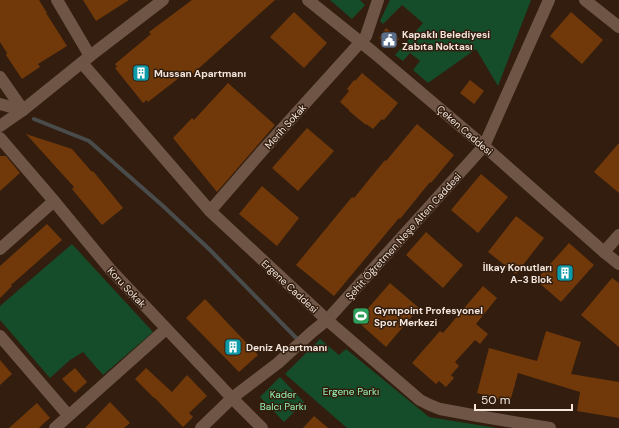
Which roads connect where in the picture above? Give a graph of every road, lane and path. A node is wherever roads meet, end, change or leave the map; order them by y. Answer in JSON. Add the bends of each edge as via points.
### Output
{"nodes":[{"id":1,"x":57,"y":0,"type":"edge"},
{"id":2,"x":163,"y":0,"type":"edge"},
{"id":3,"x":308,"y":0,"type":"edge"},
{"id":4,"x":378,"y":0,"type":"edge"},
{"id":5,"x":549,"y":0,"type":"edge"},
{"id":6,"x":585,"y":0,"type":"edge"},
{"id":7,"x":619,"y":27,"type":"edge"},
{"id":8,"x":361,"y":42,"type":"junction"},
{"id":9,"x":86,"y":60,"type":"junction"},
{"id":10,"x":0,"y":76,"type":"edge"},
{"id":11,"x":0,"y":104,"type":"edge"},
{"id":12,"x":23,"y":110,"type":"junction"},
{"id":13,"x":0,"y":126,"type":"edge"},
{"id":14,"x":0,"y":138,"type":"edge"},
{"id":15,"x":484,"y":146,"type":"junction"},
{"id":16,"x":54,"y":201,"type":"junction"},
{"id":17,"x":210,"y":212,"type":"junction"},
{"id":18,"x":619,"y":235,"type":"edge"},
{"id":19,"x":0,"y":249,"type":"edge"},
{"id":20,"x":604,"y":252,"type":"junction"},
{"id":21,"x":619,"y":264,"type":"edge"},
{"id":22,"x":327,"y":320,"type":"junction"},
{"id":23,"x":166,"y":328,"type":"junction"},
{"id":24,"x":0,"y":336,"type":"edge"},
{"id":25,"x":232,"y":398,"type":"junction"},
{"id":26,"x":68,"y":416,"type":"junction"},
{"id":27,"x":55,"y":428,"type":"edge"},
{"id":28,"x":201,"y":428,"type":"edge"},
{"id":29,"x":262,"y":428,"type":"edge"},
{"id":30,"x":550,"y":428,"type":"edge"}],
"edges":[{"from":1,"to":9,"type":"street","name":"Ergene Caddesi"},
{"from":2,"to":9,"type":"street"},
{"from":3,"to":8,"type":"street","name":"Çeken Caddesi"},
{"from":4,"to":8,"type":"street","name":"Merih Sokak","via":[[366,36]]},
{"from":5,"to":15,"type":"street","name":"Şehit Öğretmen Neşe Alten Caddesi"},
{"from":6,"to":7,"type":"street"},
{"from":8,"to":15,"type":"street","name":"Çeken Caddesi"},
{"from":8,"to":17,"type":"street","name":"Merih Sokak"},
{"from":9,"to":12,"type":"street"},
{"from":9,"to":17,"type":"street","name":"Ergene Caddesi"},
{"from":10,"to":12,"type":"street"},
{"from":11,"to":12,"type":"street"},
{"from":12,"to":13,"type":"street"},
{"from":14,"to":16,"type":"street","name":"Koru Sokak"},
{"from":15,"to":20,"type":"street","name":"Çeken Caddesi"},
{"from":15,"to":22,"type":"street","name":"Şehit Öğretmen Neşe Alten Caddesi"},
{"from":16,"to":19,"type":"street"},
{"from":16,"to":23,"type":"street","name":"Koru Sokak","via":[[110,269]]},
{"from":17,"to":22,"type":"street","name":"Ergene Caddesi"},
{"from":18,"to":20,"type":"street"},
{"from":20,"to":21,"type":"street","name":"Çeken Caddesi"},
{"from":22,"to":25,"type":"street","name":"Şehit Öğretmen Neşe Alten Caddesi","via":[[278,363]]},
{"from":22,"to":30,"type":"street","name":"Ergene Caddesi","via":[[420,400],[430,405],[440,409]]},
{"from":23,"to":25,"type":"street","name":"Koru Sokak"},
{"from":23,"to":26,"type":"street"},
{"from":24,"to":26,"type":"street"},
{"from":25,"to":28,"type":"street","name":"Şehit Öğretmen Neşe Alten Caddesi"},
{"from":25,"to":29,"type":"street","name":"Koru Sokak"},
{"from":26,"to":27,"type":"street"}]}
